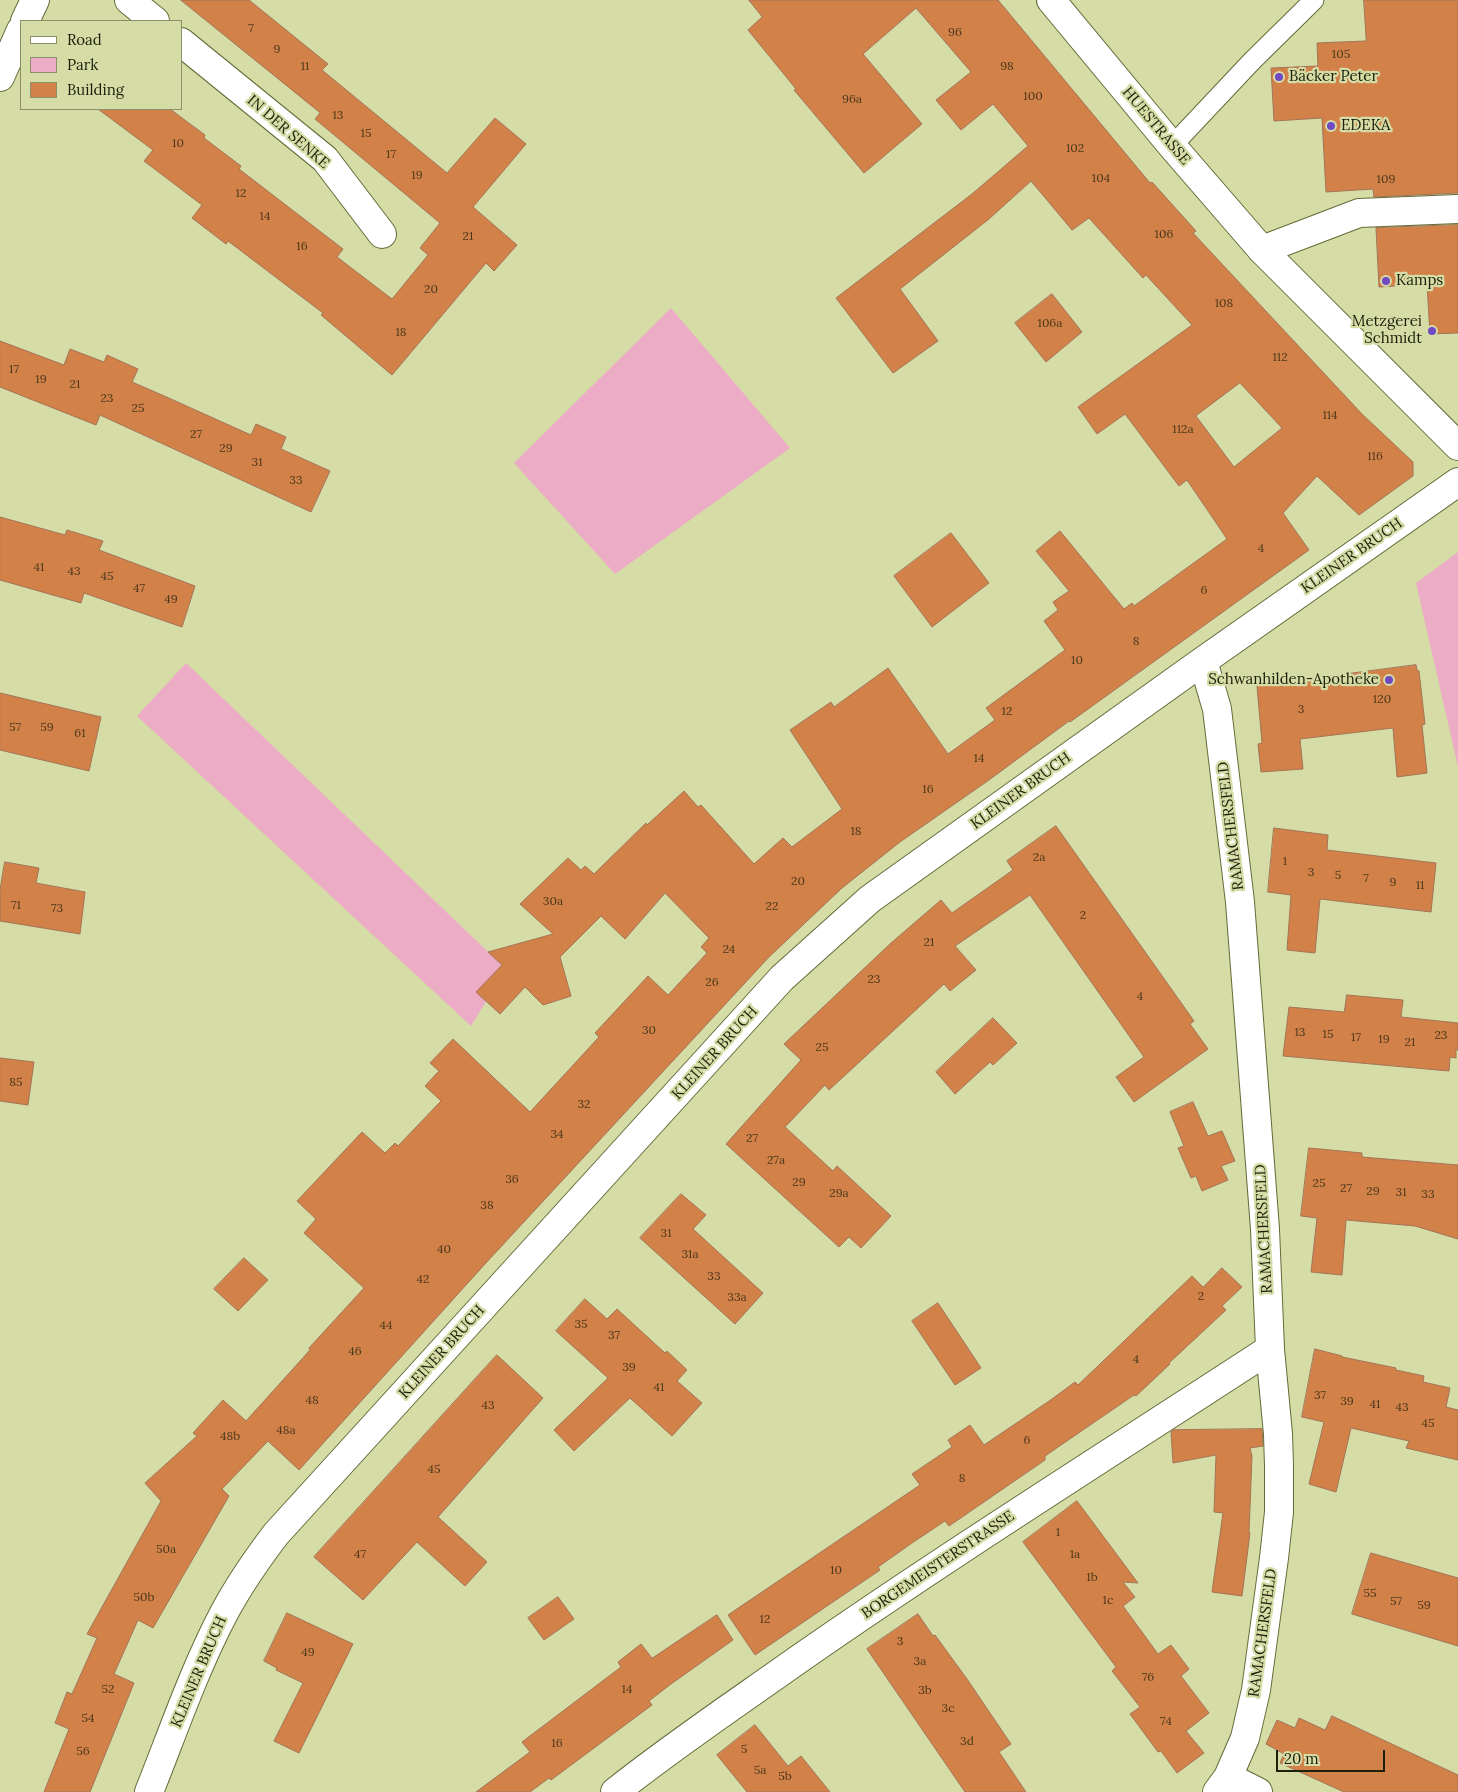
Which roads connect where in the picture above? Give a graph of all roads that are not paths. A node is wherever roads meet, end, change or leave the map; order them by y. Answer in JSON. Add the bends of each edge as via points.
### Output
{"nodes":[{"id":1,"x":35,"y":0,"type":"edge"},
{"id":2,"x":129,"y":0,"type":"edge"},
{"id":3,"x":1051,"y":0,"type":"edge"},
{"id":4,"x":1314,"y":0,"type":"edge"},
{"id":5,"x":25,"y":20,"type":"edge"},
{"id":6,"x":154,"y":20,"type":"edge"},
{"id":7,"x":20,"y":32,"type":"edge"},
{"id":8,"x":182,"y":43,"type":"edge"},
{"id":9,"x":0,"y":77,"type":"edge"},
{"id":10,"x":1172,"y":146,"type":"junction"},
{"id":11,"x":1458,"y":209,"type":"edge"},
{"id":12,"x":382,"y":234,"type":"dead end"},
{"id":13,"x":1262,"y":250,"type":"junction"},
{"id":14,"x":1458,"y":446,"type":"edge"},
{"id":15,"x":1458,"y":482,"type":"edge"},
{"id":16,"x":1203,"y":661,"type":"junction"},
{"id":17,"x":1270,"y":1349,"type":"junction"},
{"id":18,"x":1222,"y":1784,"type":"edge"},
{"id":19,"x":149,"y":1792,"type":"edge"},
{"id":20,"x":615,"y":1792,"type":"edge"},
{"id":21,"x":1258,"y":1792,"type":"edge"}],
"edges":[{"from":1,"to":5,"type":"street"},
{"from":2,"to":6,"type":"street"},
{"from":3,"to":10,"type":"street","name":"HUESTRASSE"},
{"from":4,"to":10,"type":"lane"},
{"from":7,"to":9,"type":"street"},
{"from":8,"to":12,"type":"street","name":"IN DER SENKE","via":[[325,159]]},
{"from":10,"to":13,"type":"street","name":"HUESTRASSE"},
{"from":11,"to":13,"type":"street","via":[[1359,214]]},
{"from":13,"to":14,"type":"street","name":"HUESTRASSE"},
{"from":15,"to":16,"type":"street","name":"KLEINER BRUCH"},
{"from":16,"to":17,"type":"street","name":"RAMACHERSFELD","via":[[1217,709],[1240,902],[1266,1228]]},
{"from":16,"to":19,"type":"street","name":"KLEINER BRUCH","via":[[870,899],[782,978],[276,1534],[224,1613]]},
{"from":17,"to":18,"type":"street","name":"RAMACHERSFELD","via":[[1278,1434],[1279,1512],[1256,1690],[1245,1738]]},
{"from":17,"to":20,"type":"street","name":"BORGEMEISTERSTRASSE","via":[[967,1544],[685,1739]]},
{"from":18,"to":21,"type":"street"}]}
